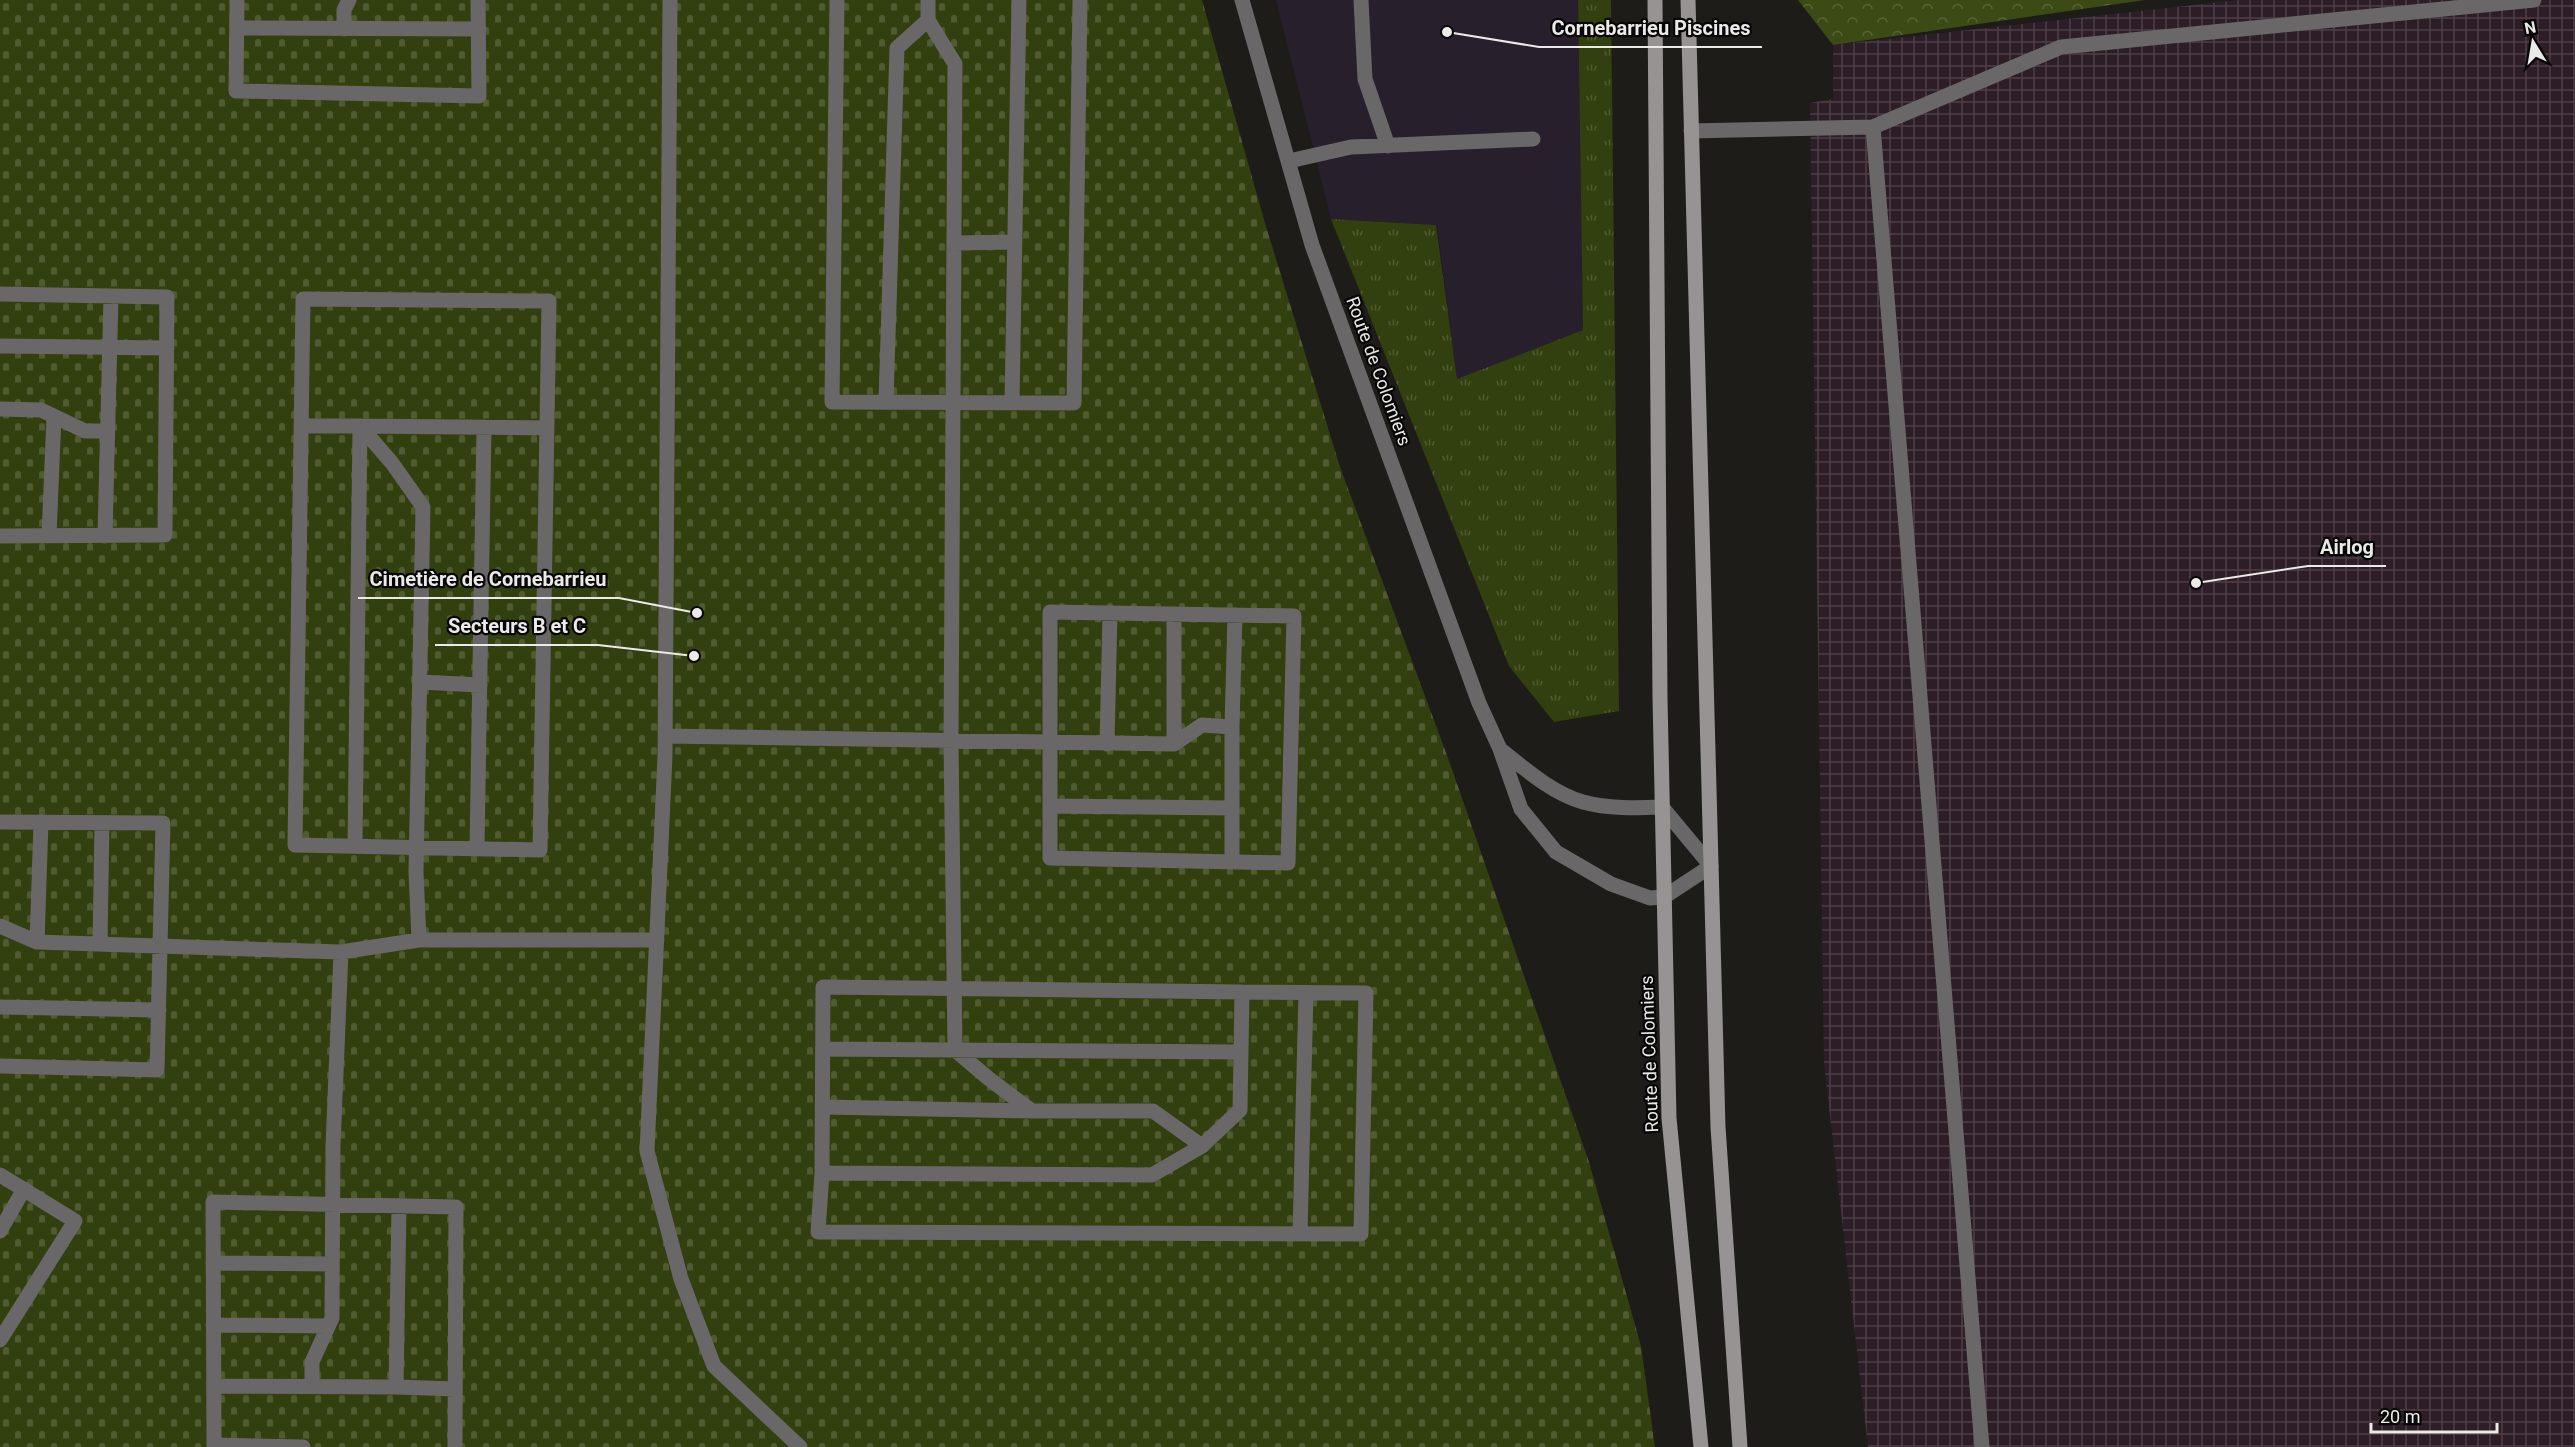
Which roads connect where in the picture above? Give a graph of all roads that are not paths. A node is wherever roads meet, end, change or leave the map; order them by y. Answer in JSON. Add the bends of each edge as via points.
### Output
{"nodes":[{"id":1,"x":237,"y":0,"type":"edge"},
{"id":2,"x":349,"y":0,"type":"edge"},
{"id":3,"x":478,"y":0,"type":"edge"},
{"id":4,"x":670,"y":0,"type":"edge"},
{"id":5,"x":837,"y":0,"type":"edge"},
{"id":6,"x":928,"y":0,"type":"edge"},
{"id":7,"x":1019,"y":0,"type":"edge"},
{"id":8,"x":1080,"y":0,"type":"edge"},
{"id":9,"x":1242,"y":0,"type":"edge"},
{"id":10,"x":1361,"y":0,"type":"edge"},
{"id":11,"x":1655,"y":0,"type":"edge"},
{"id":12,"x":1688,"y":0,"type":"edge"},
{"id":13,"x":2534,"y":0,"type":"edge"},
{"id":14,"x":928,"y":20,"type":"junction"},
{"id":15,"x":237,"y":28,"type":"junction"},
{"id":16,"x":344,"y":29,"type":"junction"},
{"id":17,"x":479,"y":29,"type":"junction"},
{"id":18,"x":1873,"y":127,"type":"junction"},
{"id":19,"x":1691,"y":131,"type":"junction"},
{"id":20,"x":1533,"y":139,"type":"dead end"},
{"id":21,"x":1388,"y":146,"type":"junction"},
{"id":22,"x":1289,"y":161,"type":"junction"},
{"id":23,"x":1015,"y":242,"type":"junction"},
{"id":24,"x":954,"y":243,"type":"junction"},
{"id":25,"x":0,"y":294,"type":"edge"},
{"id":26,"x":111,"y":296,"type":"junction"},
{"id":27,"x":0,"y":345,"type":"edge"},
{"id":28,"x":110,"y":347,"type":"junction"},
{"id":29,"x":167,"y":348,"type":"junction"},
{"id":30,"x":886,"y":402,"type":"junction"},
{"id":31,"x":953,"y":403,"type":"junction"},
{"id":32,"x":1012,"y":403,"type":"junction"},
{"id":33,"x":0,"y":409,"type":"edge"},
{"id":34,"x":54,"y":416,"type":"junction"},
{"id":35,"x":301,"y":426,"type":"junction"},
{"id":36,"x":360,"y":426,"type":"junction"},
{"id":37,"x":484,"y":427,"type":"junction"},
{"id":38,"x":547,"y":428,"type":"junction"},
{"id":39,"x":107,"y":431,"type":"junction"},
{"id":40,"x":0,"y":536,"type":"edge"},
{"id":41,"x":49,"y":536,"type":"junction"},
{"id":42,"x":105,"y":536,"type":"junction"},
{"id":43,"x":1110,"y":613,"type":"junction"},
{"id":44,"x":1174,"y":614,"type":"junction"},
{"id":45,"x":1235,"y":615,"type":"junction"},
{"id":46,"x":420,"y":682,"type":"junction"},
{"id":47,"x":480,"y":685,"type":"junction"},
{"id":48,"x":1232,"y":727,"type":"junction"},
{"id":49,"x":665,"y":736,"type":"junction"},
{"id":50,"x":951,"y":741,"type":"junction"},
{"id":51,"x":1050,"y":743,"type":"junction"},
{"id":52,"x":1107,"y":744,"type":"junction"},
{"id":53,"x":1174,"y":744,"type":"junction"},
{"id":54,"x":1500,"y":749,"type":"junction"},
{"id":55,"x":1050,"y":806,"type":"junction"},
{"id":56,"x":1662,"y":807,"type":"junction"},
{"id":57,"x":1232,"y":808,"type":"junction"},
{"id":58,"x":0,"y":822,"type":"edge"},
{"id":59,"x":41,"y":822,"type":"junction"},
{"id":60,"x":102,"y":823,"type":"junction"},
{"id":61,"x":355,"y":846,"type":"junction"},
{"id":62,"x":417,"y":847,"type":"junction"},
{"id":63,"x":477,"y":848,"type":"junction"},
{"id":64,"x":1232,"y":862,"type":"junction"},
{"id":65,"x":1711,"y":866,"type":"junction"},
{"id":66,"x":1664,"y":897,"type":"junction"},
{"id":67,"x":0,"y":926,"type":"edge"},
{"id":68,"x":419,"y":940,"type":"junction"},
{"id":69,"x":657,"y":940,"type":"junction"},
{"id":70,"x":37,"y":942,"type":"junction"},
{"id":71,"x":100,"y":944,"type":"junction"},
{"id":72,"x":161,"y":946,"type":"junction"},
{"id":73,"x":341,"y":952,"type":"junction"},
{"id":74,"x":954,"y":989,"type":"junction"},
{"id":75,"x":1242,"y":992,"type":"junction"},
{"id":76,"x":1306,"y":993,"type":"junction"},
{"id":77,"x":0,"y":1007,"type":"edge"},
{"id":78,"x":159,"y":1010,"type":"junction"},
{"id":79,"x":823,"y":1049,"type":"junction"},
{"id":80,"x":955,"y":1050,"type":"junction"},
{"id":81,"x":1241,"y":1052,"type":"junction"},
{"id":82,"x":0,"y":1066,"type":"edge"},
{"id":83,"x":823,"y":1107,"type":"junction"},
{"id":84,"x":1032,"y":1111,"type":"junction"},
{"id":85,"x":1202,"y":1146,"type":"junction"},
{"id":86,"x":822,"y":1173,"type":"junction"},
{"id":87,"x":0,"y":1175,"type":"edge"},
{"id":88,"x":24,"y":1190,"type":"junction"},
{"id":89,"x":333,"y":1205,"type":"junction"},
{"id":90,"x":399,"y":1206,"type":"junction"},
{"id":91,"x":0,"y":1231,"type":"edge"},
{"id":92,"x":1300,"y":1234,"type":"junction"},
{"id":93,"x":213,"y":1263,"type":"junction"},
{"id":94,"x":332,"y":1264,"type":"junction"},
{"id":95,"x":213,"y":1324,"type":"junction"},
{"id":96,"x":328,"y":1326,"type":"junction"},
{"id":97,"x":0,"y":1340,"type":"edge"},
{"id":98,"x":214,"y":1386,"type":"junction"},
{"id":99,"x":312,"y":1386,"type":"junction"},
{"id":100,"x":396,"y":1387,"type":"junction"},
{"id":101,"x":455,"y":1389,"type":"junction"},
{"id":102,"x":303,"y":1447,"type":"edge"},
{"id":103,"x":455,"y":1447,"type":"edge"},
{"id":104,"x":800,"y":1447,"type":"edge"},
{"id":105,"x":1701,"y":1447,"type":"edge"},
{"id":106,"x":1740,"y":1447,"type":"edge"},
{"id":107,"x":1982,"y":1447,"type":"edge"}],
"edges":[{"from":1,"to":15,"type":"street"},
{"from":2,"to":16,"type":"street"},
{"from":3,"to":17,"type":"street"},
{"from":4,"to":49,"type":"street"},
{"from":5,"to":30,"type":"street","via":[[832,402]]},
{"from":6,"to":14,"type":"street"},
{"from":7,"to":23,"type":"street"},
{"from":8,"to":32,"type":"street","via":[[1074,403]]},
{"from":9,"to":22,"type":"street","name":"Route de Colomiers"},
{"from":10,"to":21,"type":"street","via":[[1365,79]]},
{"from":11,"to":56,"type":"main road"},
{"from":12,"to":19,"type":"main road"},
{"from":13,"to":18,"type":"street","via":[[2061,47]]},
{"from":14,"to":24,"type":"street","via":[[955,64]]},
{"from":14,"to":30,"type":"street","via":[[897,48]]},
{"from":15,"to":16,"type":"street"},
{"from":15,"to":17,"type":"street","via":[[236,91],[479,96]]},
{"from":16,"to":17,"type":"street"},
{"from":18,"to":19,"type":"street"},
{"from":18,"to":107,"type":"street"},
{"from":19,"to":65,"type":"main road"},
{"from":20,"to":21,"type":"street"},
{"from":21,"to":22,"type":"street","via":[[1351,147]]},
{"from":22,"to":54,"type":"street","name":"Route de Colomiers","via":[[1312,245],[1479,703]]},
{"from":23,"to":24,"type":"street"},
{"from":23,"to":32,"type":"street"},
{"from":24,"to":31,"type":"street"},
{"from":25,"to":26,"type":"street"},
{"from":26,"to":28,"type":"street"},
{"from":26,"to":29,"type":"street","via":[[167,297]]},
{"from":27,"to":28,"type":"street"},
{"from":28,"to":29,"type":"street"},
{"from":28,"to":39,"type":"street"},
{"from":29,"to":42,"type":"street","via":[[165,535]]},
{"from":30,"to":31,"type":"street"},
{"from":31,"to":32,"type":"street"},
{"from":31,"to":50,"type":"street"},
{"from":33,"to":34,"type":"street","via":[[41,410]]},
{"from":34,"to":39,"type":"street","via":[[85,431]]},
{"from":34,"to":41,"type":"street"},
{"from":35,"to":36,"type":"street"},
{"from":35,"to":38,"type":"street","via":[[303,299],[549,302]]},
{"from":35,"to":61,"type":"street","via":[[295,845]]},
{"from":36,"to":37,"type":"street"},
{"from":36,"to":46,"type":"street","via":[[423,507]]},
{"from":36,"to":61,"type":"street"},
{"from":37,"to":38,"type":"street"},
{"from":37,"to":47,"type":"street"},
{"from":38,"to":63,"type":"street","via":[[540,850]]},
{"from":39,"to":42,"type":"street"},
{"from":40,"to":41,"type":"street"},
{"from":41,"to":42,"type":"street"},
{"from":43,"to":44,"type":"street"},
{"from":43,"to":51,"type":"street","via":[[1050,612]]},
{"from":43,"to":52,"type":"street"},
{"from":44,"to":45,"type":"street"},
{"from":44,"to":53,"type":"street"},
{"from":45,"to":48,"type":"street"},
{"from":45,"to":64,"type":"street","via":[[1294,616],[1288,863]]},
{"from":46,"to":47,"type":"street"},
{"from":46,"to":62,"type":"street"},
{"from":47,"to":63,"type":"street"},
{"from":48,"to":53,"type":"street","via":[[1202,725]]},
{"from":48,"to":57,"type":"street"},
{"from":49,"to":50,"type":"street"},
{"from":49,"to":69,"type":"street"},
{"from":50,"to":51,"type":"street"},
{"from":50,"to":74,"type":"street"},
{"from":51,"to":52,"type":"street"},
{"from":51,"to":55,"type":"street"},
{"from":52,"to":53,"type":"street"},
{"from":54,"to":56,"type":"street","name":"Route de Colomiers","via":[[1544,783],[1582,802],[1626,808]]},
{"from":54,"to":66,"type":"street","name":"Route de Colomiers","via":[[1521,809],[1556,852],[1611,884],[1650,898]]},
{"from":55,"to":57,"type":"street"},
{"from":55,"to":64,"type":"street","via":[[1050,858]]},
{"from":56,"to":65,"type":"street"},
{"from":56,"to":66,"type":"main road"},
{"from":57,"to":64,"type":"street"},
{"from":58,"to":59,"type":"street"},
{"from":59,"to":60,"type":"street"},
{"from":59,"to":70,"type":"street"},
{"from":60,"to":71,"type":"street"},
{"from":60,"to":72,"type":"street","via":[[163,824]]},
{"from":61,"to":62,"type":"street"},
{"from":62,"to":63,"type":"street"},
{"from":62,"to":68,"type":"street"},
{"from":65,"to":66,"type":"street"},
{"from":65,"to":106,"type":"main road","via":[[1718,1127]]},
{"from":66,"to":105,"type":"main road","name":"Route de Colomiers","via":[[1669,1118]]},
{"from":67,"to":70,"type":"street"},
{"from":68,"to":69,"type":"street"},
{"from":68,"to":73,"type":"street"},
{"from":69,"to":104,"type":"street","via":[[647,1151],[681,1279],[714,1366]]},
{"from":70,"to":71,"type":"street"},
{"from":71,"to":72,"type":"street"},
{"from":72,"to":73,"type":"street"},
{"from":72,"to":78,"type":"street"},
{"from":73,"to":89,"type":"street"},
{"from":74,"to":75,"type":"street"},
{"from":74,"to":79,"type":"street","via":[[823,987]]},
{"from":74,"to":80,"type":"street"},
{"from":75,"to":76,"type":"street"},
{"from":75,"to":81,"type":"street"},
{"from":76,"to":92,"type":"street"},
{"from":76,"to":92,"type":"street","via":[[1366,993],[1361,1234]]},
{"from":77,"to":78,"type":"street"},
{"from":78,"to":82,"type":"street","via":[[157,1070]]},
{"from":79,"to":80,"type":"street"},
{"from":79,"to":83,"type":"street"},
{"from":80,"to":81,"type":"street"},
{"from":80,"to":84,"type":"street"},
{"from":81,"to":85,"type":"street","via":[[1240,1110]]},
{"from":83,"to":84,"type":"street"},
{"from":83,"to":86,"type":"street"},
{"from":84,"to":85,"type":"street","via":[[1153,1112]]},
{"from":85,"to":86,"type":"street","via":[[1152,1176]]},
{"from":86,"to":92,"type":"street","via":[[818,1232]]},
{"from":87,"to":88,"type":"street"},
{"from":88,"to":91,"type":"street"},
{"from":88,"to":97,"type":"street","via":[[75,1221]]},
{"from":89,"to":90,"type":"street"},
{"from":89,"to":93,"type":"street","via":[[213,1202]]},
{"from":89,"to":94,"type":"street"},
{"from":90,"to":100,"type":"street"},
{"from":90,"to":101,"type":"street","via":[[456,1207]]},
{"from":93,"to":94,"type":"street"},
{"from":93,"to":95,"type":"street"},
{"from":94,"to":96,"type":"street","via":[[332,1318]]},
{"from":95,"to":96,"type":"street"},
{"from":95,"to":98,"type":"street"},
{"from":96,"to":99,"type":"street","via":[[312,1362]]},
{"from":98,"to":99,"type":"street"},
{"from":98,"to":102,"type":"street","via":[[214,1445]]},
{"from":99,"to":100,"type":"street"},
{"from":100,"to":101,"type":"street"},
{"from":101,"to":103,"type":"street"}]}
